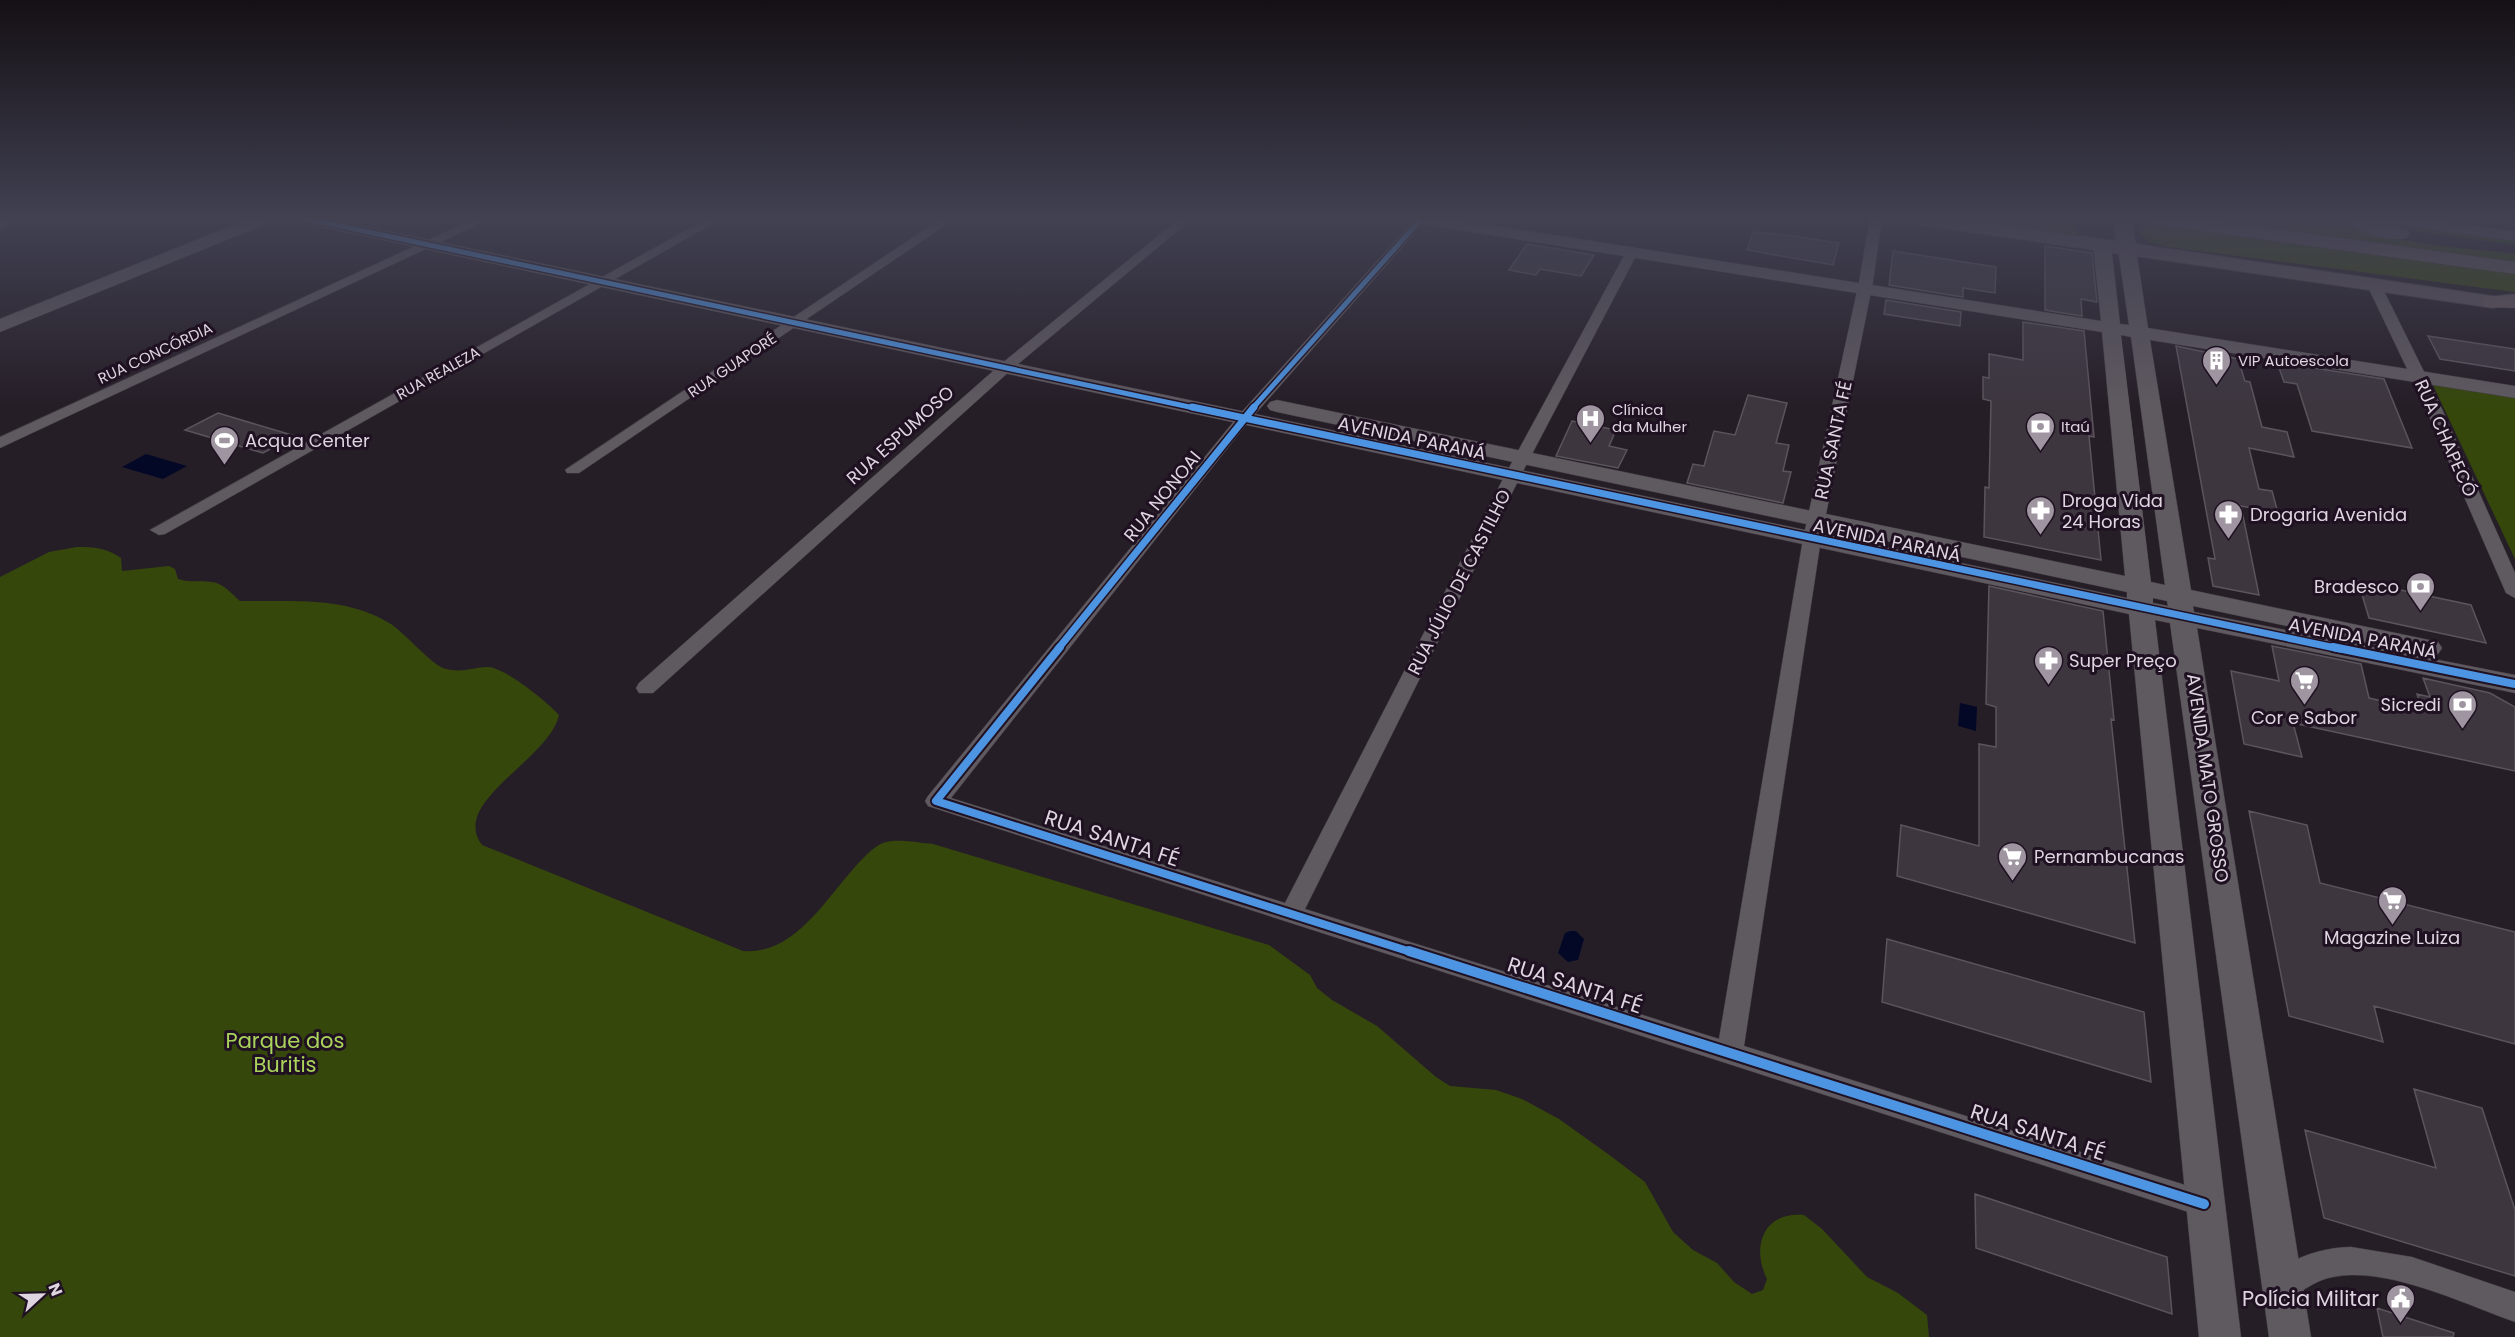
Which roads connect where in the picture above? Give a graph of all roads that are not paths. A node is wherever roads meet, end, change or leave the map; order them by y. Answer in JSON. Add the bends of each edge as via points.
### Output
{"nodes":[{"id":1,"x":83,"y":280,"type":"edge"},
{"id":2,"x":112,"y":280,"type":"edge"},
{"id":3,"x":352,"y":280,"type":"edge"},
{"id":4,"x":594,"y":280,"type":"edge"},
{"id":5,"x":605,"y":280,"type":"edge"},
{"id":6,"x":676,"y":280,"type":"edge"},
{"id":7,"x":858,"y":280,"type":"edge"},
{"id":8,"x":1112,"y":280,"type":"edge"},
{"id":9,"x":1365,"y":280,"type":"edge"},
{"id":10,"x":1617,"y":280,"type":"edge"},
{"id":11,"x":1827,"y":280,"type":"edge"},
{"id":12,"x":1832,"y":280,"type":"edge"},
{"id":13,"x":1866,"y":280,"type":"edge"},
{"id":14,"x":2105,"y":280,"type":"edge"},
{"id":15,"x":2132,"y":280,"type":"edge"},
{"id":16,"x":2342,"y":280,"type":"edge"},
{"id":17,"x":602,"y":282,"type":"junction"},
{"id":18,"x":2374,"y":285,"type":"junction"},
{"id":19,"x":1865,"y":286,"type":"junction"},
{"id":20,"x":2508,"y":303,"type":"edge"},
{"id":21,"x":816,"y":309,"type":"junction"},
{"id":22,"x":0,"y":314,"type":"edge"},
{"id":23,"x":794,"y":323,"type":"junction"},
{"id":24,"x":2111,"y":325,"type":"junction"},
{"id":25,"x":0,"y":326,"type":"edge"},
{"id":26,"x":2139,"y":329,"type":"junction"},
{"id":27,"x":1024,"y":353,"type":"junction"},
{"id":28,"x":1006,"y":367,"type":"junction"},
{"id":29,"x":2417,"y":372,"type":"junction"},
{"id":30,"x":2515,"y":383,"type":"edge"},
{"id":31,"x":2515,"y":392,"type":"edge"},
{"id":32,"x":1259,"y":402,"type":"junction"},
{"id":33,"x":1244,"y":418,"type":"junction"},
{"id":34,"x":0,"y":443,"type":"edge"},
{"id":35,"x":1518,"y":466,"type":"junction"},
{"id":36,"x":573,"y":470,"type":"dead end"},
{"id":37,"x":1814,"y":529,"type":"junction"},
{"id":38,"x":159,"y":530,"type":"dead end"},
{"id":39,"x":2515,"y":593,"type":"edge"},
{"id":40,"x":2140,"y":597,"type":"junction"},
{"id":41,"x":2182,"y":605,"type":"junction"},
{"id":42,"x":2515,"y":667,"type":"edge"},
{"id":43,"x":2515,"y":684,"type":"edge"},
{"id":44,"x":646,"y":688,"type":"dead end"},
{"id":45,"x":936,"y":801,"type":"joint"},
{"id":46,"x":1291,"y":914,"type":"junction"},
{"id":47,"x":1730,"y":1053,"type":"junction"},
{"id":48,"x":2204,"y":1204,"type":"junction"},
{"id":49,"x":2283,"y":1286,"type":"junction"},
{"id":50,"x":2515,"y":1307,"type":"edge"},
{"id":51,"x":2220,"y":1337,"type":"edge"},
{"id":52,"x":2290,"y":1337,"type":"edge"}],
"edges":[{"from":1,"to":22,"type":"street"},
{"from":2,"to":25,"type":"street"},
{"from":3,"to":34,"type":"street","name":"RUA CONCÓRDIA"},
{"from":4,"to":17,"type":"street","name":"AVENIDA PARANÁ"},
{"from":5,"to":17,"type":"street","name":"RUA REALEZA"},
{"from":6,"to":21,"type":"street","name":"AVENIDA PARANÁ"},
{"from":7,"to":21,"type":"street","name":"RUA GUAPORÉ"},
{"from":8,"to":27,"type":"street","name":"RUA ESPUMOSO"},
{"from":9,"to":32,"type":"street","name":"RUA NONOAI"},
{"from":10,"to":35,"type":"street","name":"RUA JÚLIO DE CASTILHO"},
{"from":11,"to":19,"type":"street"},
{"from":12,"to":19,"type":"street"},
{"from":13,"to":19,"type":"street","name":"RUA SANTA FÉ"},
{"from":14,"to":24,"type":"street"},
{"from":15,"to":26,"type":"street","name":"AVENIDA MATO GROSSO"},
{"from":16,"to":18,"type":"main road"},
{"from":17,"to":23,"type":"street","name":"AVENIDA PARANÁ"},
{"from":17,"to":38,"type":"street","name":"RUA REALEZA"},
{"from":18,"to":20,"type":"main road"},
{"from":18,"to":29,"type":"street","name":"RUA CHAPECÓ"},
{"from":19,"to":24,"type":"street"},
{"from":19,"to":37,"type":"street","name":"RUA SANTA FÉ"},
{"from":21,"to":23,"type":"street","name":"RUA GUAPORÉ"},
{"from":21,"to":27,"type":"street","name":"AVENIDA PARANÁ"},
{"from":23,"to":28,"type":"street","name":"AVENIDA PARANÁ"},
{"from":23,"to":36,"type":"street","name":"RUA GUAPORÉ"},
{"from":24,"to":26,"type":"street"},
{"from":24,"to":40,"type":"street"},
{"from":26,"to":29,"type":"street"},
{"from":26,"to":41,"type":"street","name":"AVENIDA MATO GROSSO"},
{"from":27,"to":28,"type":"street","name":"RUA ESPUMOSO"},
{"from":27,"to":32,"type":"street","name":"AVENIDA PARANÁ"},
{"from":28,"to":33,"type":"street","name":"AVENIDA PARANÁ"},
{"from":28,"to":44,"type":"street","name":"RUA ESPUMOSO"},
{"from":29,"to":30,"type":"street"},
{"from":29,"to":31,"type":"street"},
{"from":29,"to":39,"type":"street","name":"RUA CHAPECÓ"},
{"from":32,"to":33,"type":"street","name":"RUA NONOAI"},
{"from":32,"to":35,"type":"street","name":"AVENIDA PARANÁ"},
{"from":33,"to":35,"type":"street","name":"AVENIDA PARANÁ"},
{"from":33,"to":45,"type":"street","name":"RUA NONOAI"},
{"from":35,"to":37,"type":"street","name":"AVENIDA PARANÁ"},
{"from":35,"to":46,"type":"street","name":"RUA JÚLIO DE CASTILHO"},
{"from":37,"to":40,"type":"street","name":"AVENIDA PARANÁ"},
{"from":37,"to":47,"type":"street","name":"RUA SANTA FÉ"},
{"from":40,"to":41,"type":"street","name":"AVENIDA PARANÁ"},
{"from":40,"to":48,"type":"street"},
{"from":41,"to":42,"type":"street","name":"AVENIDA PARANÁ"},
{"from":41,"to":43,"type":"street","name":"AVENIDA PARANÁ"},
{"from":41,"to":49,"type":"street","name":"AVENIDA MATO GROSSO"},
{"from":45,"to":46,"type":"street","name":"RUA SANTA FÉ"},
{"from":46,"to":47,"type":"street","name":"RUA SANTA FÉ"},
{"from":47,"to":48,"type":"street","name":"RUA SANTA FÉ"},
{"from":48,"to":51,"type":"street"},
{"from":49,"to":50,"type":"street","via":[[2302,1273],[2349,1261],[2389,1265]]},
{"from":49,"to":52,"type":"street","name":"AVENIDA MATO GROSSO"}]}
